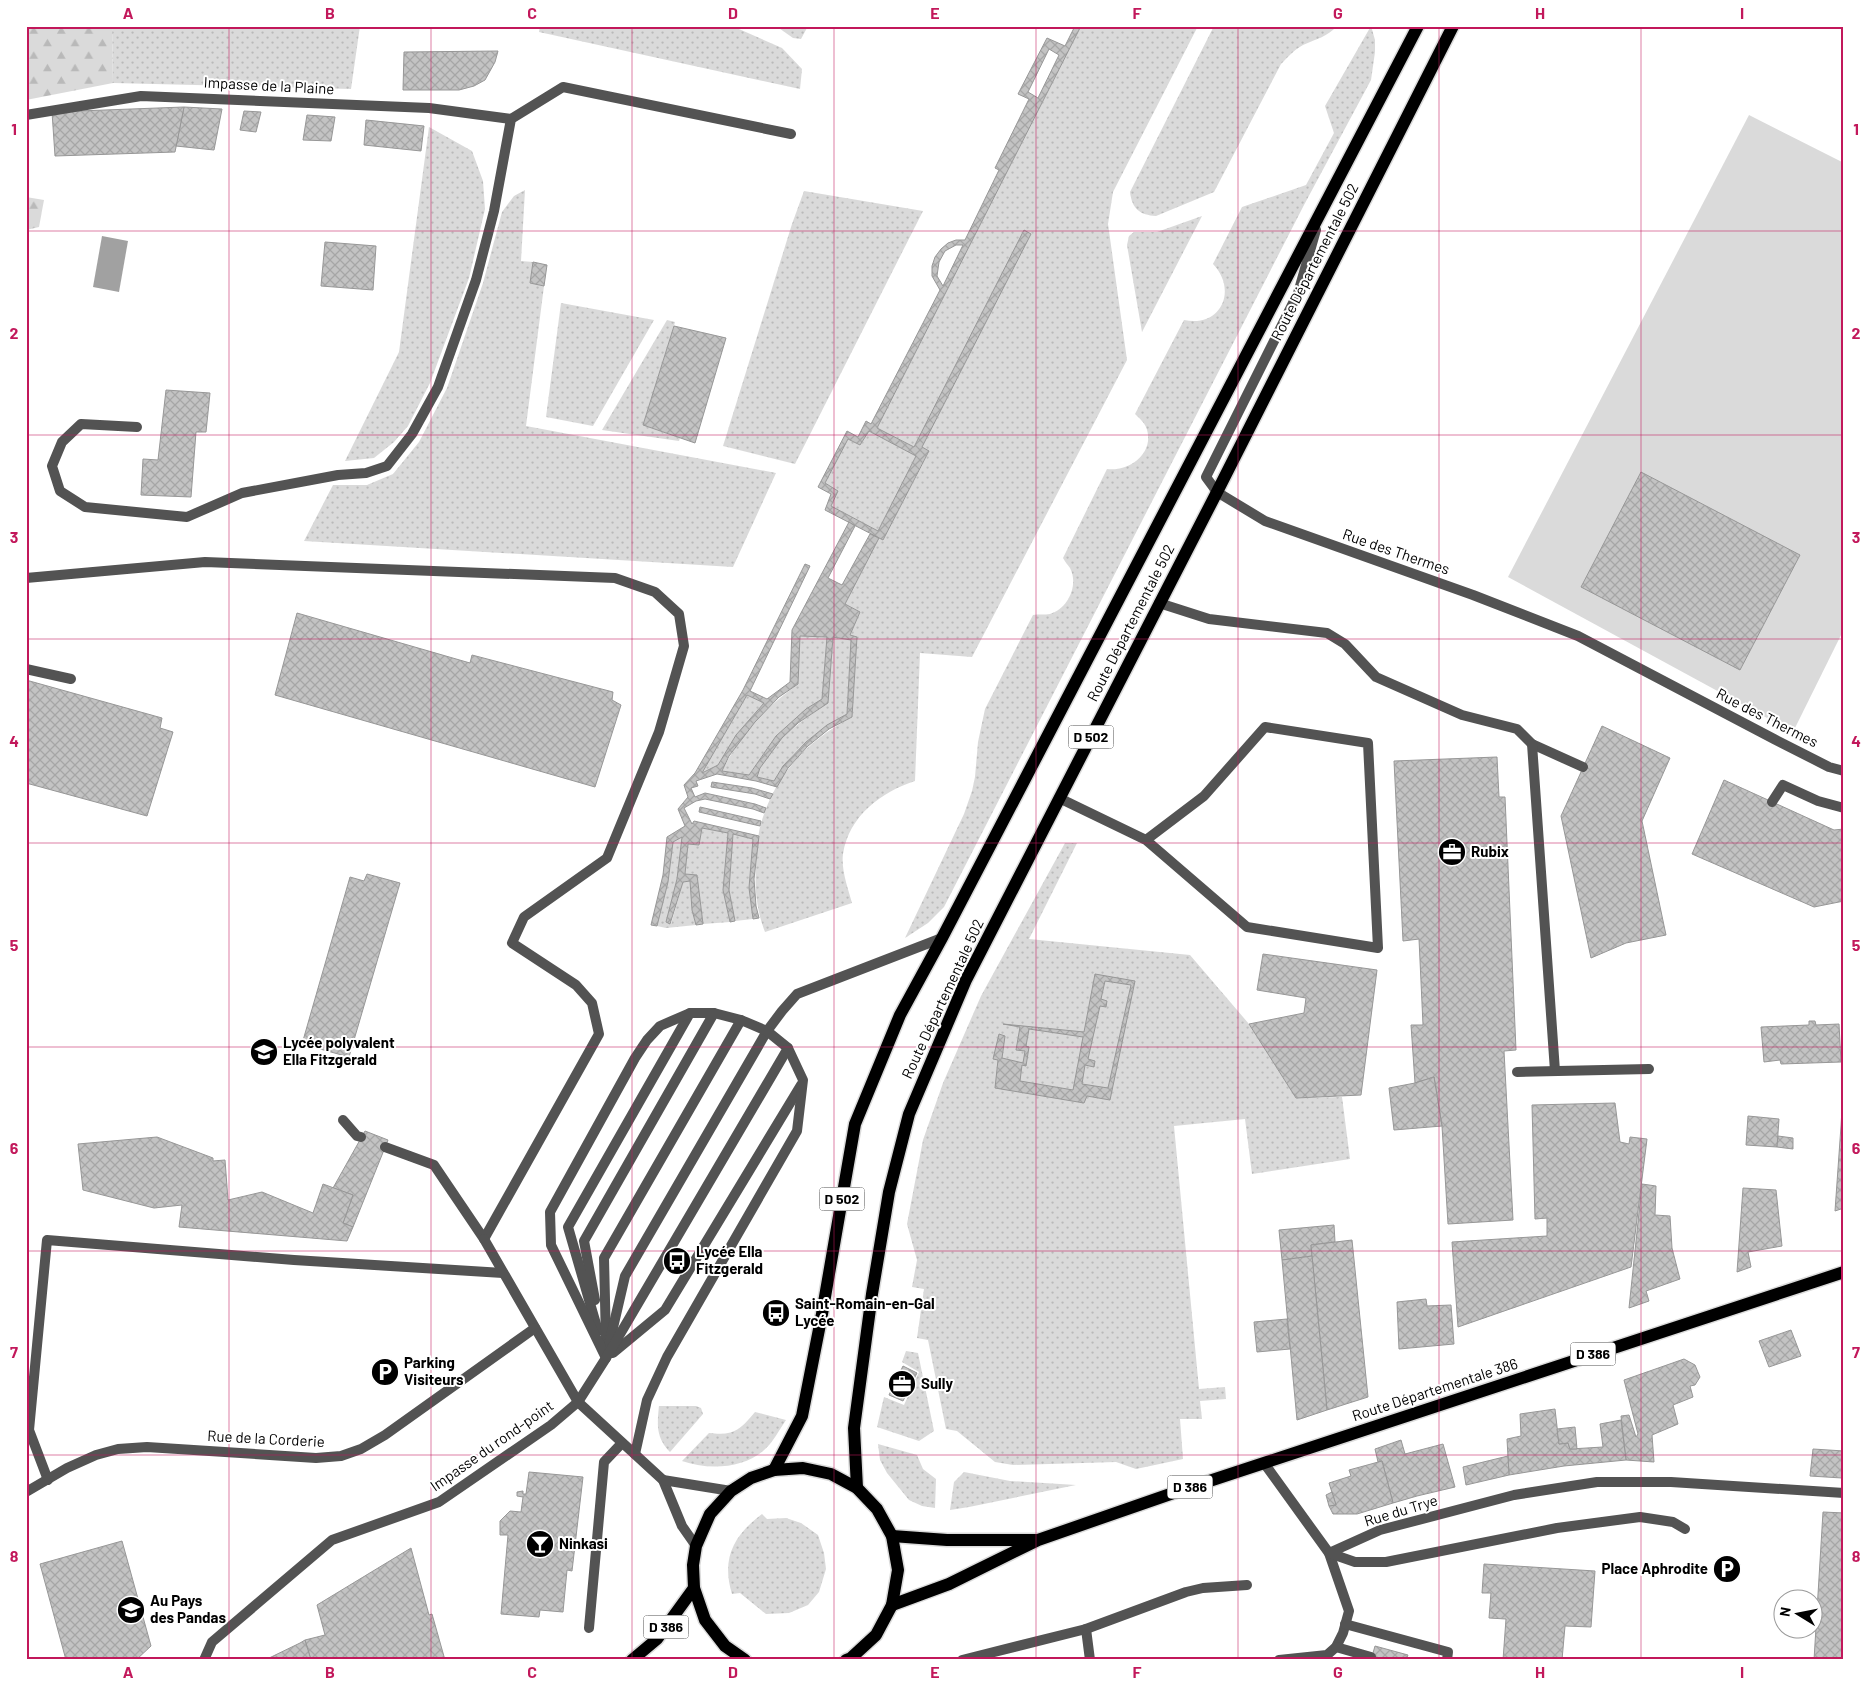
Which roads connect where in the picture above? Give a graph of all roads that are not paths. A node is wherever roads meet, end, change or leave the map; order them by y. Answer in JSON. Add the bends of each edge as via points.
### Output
{"nodes":[{"id":1,"x":1418,"y":26,"type":"edge"},
{"id":2,"x":1452,"y":26,"type":"edge"},
{"id":3,"x":26,"y":115,"type":"edge"},
{"id":4,"x":510,"y":119,"type":"junction"},
{"id":5,"x":791,"y":134,"type":"dead end"},
{"id":6,"x":1321,"y":212,"type":"junction"},
{"id":7,"x":137,"y":427,"type":"dead end"},
{"id":8,"x":1217,"y":492,"type":"junction"},
{"id":9,"x":26,"y":578,"type":"edge"},
{"id":10,"x":1159,"y":604,"type":"junction"},
{"id":11,"x":26,"y":669,"type":"edge"},
{"id":12,"x":71,"y":679,"type":"dead end"},
{"id":13,"x":1532,"y":744,"type":"junction"},
{"id":14,"x":1583,"y":767,"type":"dead end"},
{"id":15,"x":1844,"y":771,"type":"edge"},
{"id":16,"x":1060,"y":798,"type":"junction"},
{"id":17,"x":1772,"y":802,"type":"dead end"},
{"id":18,"x":1844,"y":808,"type":"edge"},
{"id":19,"x":1146,"y":840,"type":"junction"},
{"id":20,"x":942,"y":938,"type":"junction"},
{"id":21,"x":690,"y":1013,"type":"junction"},
{"id":22,"x":714,"y":1013,"type":"junction"},
{"id":23,"x":741,"y":1020,"type":"junction"},
{"id":24,"x":767,"y":1031,"type":"junction"},
{"id":25,"x":788,"y":1048,"type":"junction"},
{"id":26,"x":1649,"y":1069,"type":"dead end"},
{"id":27,"x":1556,"y":1071,"type":"junction"},
{"id":28,"x":1517,"y":1072,"type":"dead end"},
{"id":29,"x":803,"y":1080,"type":"junction"},
{"id":30,"x":343,"y":1120,"type":"dead end"},
{"id":31,"x":362,"y":1137,"type":"dead end"},
{"id":32,"x":385,"y":1147,"type":"dead end"},
{"id":33,"x":484,"y":1239,"type":"junction"},
{"id":34,"x":1844,"y":1272,"type":"edge"},
{"id":35,"x":503,"y":1273,"type":"junction"},
{"id":36,"x":536,"y":1328,"type":"junction"},
{"id":37,"x":606,"y":1358,"type":"junction"},
{"id":38,"x":578,"y":1402,"type":"junction"},
{"id":39,"x":622,"y":1443,"type":"junction"},
{"id":40,"x":635,"y":1454,"type":"junction"},
{"id":41,"x":1264,"y":1463,"type":"junction"},
{"id":42,"x":774,"y":1470,"type":"junction"},
{"id":43,"x":48,"y":1480,"type":"junction"},
{"id":44,"x":662,"y":1480,"type":"junction"},
{"id":45,"x":856,"y":1488,"type":"junction"},
{"id":46,"x":731,"y":1490,"type":"junction"},
{"id":47,"x":26,"y":1492,"type":"edge"},
{"id":48,"x":1844,"y":1493,"type":"edge"},
{"id":49,"x":1685,"y":1528,"type":"dead end"},
{"id":50,"x":892,"y":1536,"type":"junction"},
{"id":51,"x":1038,"y":1540,"type":"junction"},
{"id":52,"x":696,"y":1546,"type":"junction"},
{"id":53,"x":1329,"y":1553,"type":"junction"},
{"id":54,"x":1247,"y":1585,"type":"dead end"},
{"id":55,"x":694,"y":1588,"type":"junction"},
{"id":56,"x":892,"y":1605,"type":"junction"},
{"id":57,"x":1345,"y":1624,"type":"junction"},
{"id":58,"x":589,"y":1628,"type":"dead end"},
{"id":59,"x":1086,"y":1629,"type":"junction"},
{"id":60,"x":1336,"y":1647,"type":"junction"},
{"id":61,"x":1371,"y":1657,"type":"dead end"},
{"id":62,"x":1312,"y":1658,"type":"edge"},
{"id":63,"x":204,"y":1660,"type":"edge"},
{"id":64,"x":632,"y":1660,"type":"edge"},
{"id":65,"x":746,"y":1660,"type":"edge"},
{"id":66,"x":846,"y":1660,"type":"edge"},
{"id":67,"x":962,"y":1660,"type":"edge"},
{"id":68,"x":1090,"y":1660,"type":"edge"},
{"id":69,"x":1279,"y":1660,"type":"edge"},
{"id":70,"x":1348,"y":1660,"type":"edge"},
{"id":71,"x":1447,"y":1660,"type":"edge"}],
"edges":[{"from":1,"to":6,"type":"main road","name":"Route Départementale 502","number":"D 502"},
{"from":2,"to":8,"type":"main road","name":"Route Départementale 502","number":"D 502"},
{"from":3,"to":4,"type":"street","name":"Impasse de la Plaine","via":[[141,96],[429,108]]},
{"from":4,"to":5,"type":"street","via":[[563,87]]},
{"from":4,"to":7,"type":"street","via":[[494,211],[476,280],[438,387],[412,434],[387,466],[366,474],[338,475],[242,493],[187,517],[85,507],[60,491],[52,466],[62,442],[81,424]]},
{"from":6,"to":8,"type":"street","via":[[1298,293],[1206,477]]},
{"from":6,"to":20,"type":"main road","name":"Route Départementale 502","number":"D 502"},
{"from":8,"to":10,"type":"main road","name":"Route Départementale 502","number":"D 502"},
{"from":8,"to":15,"type":"street","name":"Rue des Thermes","via":[[1265,521],[1578,636],[1774,740]]},
{"from":9,"to":33,"type":"street","via":[[205,562],[614,578],[655,592],[680,614],[684,646],[659,732],[607,858],[524,918],[512,943],[576,985],[592,1003],[599,1034]]},
{"from":10,"to":13,"type":"street","via":[[1209,619],[1327,633],[1345,644],[1376,677],[1462,715],[1517,729]]},
{"from":10,"to":16,"type":"main road","name":"Route Départementale 502","number":"D 502"},
{"from":11,"to":12,"type":"street"},
{"from":13,"to":14,"type":"street"},
{"from":13,"to":27,"type":"street"},
{"from":16,"to":19,"type":"street"},
{"from":16,"to":45,"type":"main road","name":"Route Départementale 502","number":"D 502","via":[[966,980],[909,1114],[889,1192],[872,1294],[854,1428]]},
{"from":17,"to":18,"type":"street","via":[[1783,785],[1818,801]]},
{"from":19,"to":19,"type":"street","via":[[1247,926],[1378,948],[1368,743],[1264,727],[1204,796]]},
{"from":20,"to":24,"type":"street","via":[[797,994]]},
{"from":20,"to":42,"type":"main road","name":"Route Départementale 502","number":"D 502","via":[[900,1015],[855,1124],[802,1416]]},
{"from":21,"to":22,"type":"street"},
{"from":21,"to":37,"type":"street","via":[[568,1227]]},
{"from":21,"to":37,"type":"street","via":[[660,1026],[646,1040],[550,1212],[551,1245]]},
{"from":22,"to":23,"type":"street"},
{"from":22,"to":37,"type":"street","via":[[584,1241]]},
{"from":23,"to":24,"type":"street"},
{"from":23,"to":37,"type":"street","via":[[604,1258]]},
{"from":24,"to":25,"type":"street"},
{"from":24,"to":37,"type":"street","via":[[625,1276]]},
{"from":25,"to":29,"type":"street"},
{"from":25,"to":37,"type":"street","name":"Impasse du rond-point"},
{"from":26,"to":27,"type":"street"},
{"from":27,"to":28,"type":"street"},
{"from":29,"to":37,"type":"street","via":[[665,1310]]},
{"from":29,"to":40,"type":"street","via":[[797,1131],[667,1357],[647,1400]]},
{"from":30,"to":31,"type":"street","via":[[357,1136]]},
{"from":32,"to":33,"type":"street","via":[[434,1165]]},
{"from":33,"to":35,"type":"street"},
{"from":34,"to":41,"type":"main road","name":"Route Départementale 386","number":"D 386"},
{"from":35,"to":36,"type":"street"},
{"from":35,"to":43,"type":"street","via":[[47,1240],[29,1430]]},
{"from":36,"to":38,"type":"street"},
{"from":36,"to":43,"type":"street","name":"Rue de la Corderie","via":[[385,1435],[341,1456],[316,1458],[147,1447],[118,1449],[96,1455]]},
{"from":37,"to":38,"type":"street","name":"Impasse du rond-point"},
{"from":38,"to":39,"type":"street"},
{"from":38,"to":63,"type":"street","name":"Impasse du rond-point","via":[[551,1425],[439,1502],[332,1540],[212,1642]]},
{"from":39,"to":40,"type":"street"},
{"from":39,"to":58,"type":"street","via":[[604,1462]]},
{"from":40,"to":44,"type":"street"},
{"from":41,"to":51,"type":"main road","name":"Route Départementale 386","number":"D 386"},
{"from":41,"to":53,"type":"street"},
{"from":42,"to":45,"type":"main road","via":[[803,1468],[831,1474]]},
{"from":42,"to":46,"type":"main road"},
{"from":43,"to":47,"type":"street","name":"Rue de la Corderie"},
{"from":44,"to":46,"type":"street"},
{"from":44,"to":52,"type":"street","via":[[682,1526]]},
{"from":45,"to":50,"type":"main road","via":[[877,1509]]},
{"from":46,"to":52,"type":"main road","via":[[710,1514]]},
{"from":48,"to":53,"type":"street","name":"Rue du Trye","via":[[1672,1482],[1597,1482],[1514,1495],[1390,1527]]},
{"from":49,"to":53,"type":"street","via":[[1673,1522],[1640,1517],[1557,1528],[1386,1562],[1355,1562]]},
{"from":50,"to":51,"type":"main road","name":"Route Départementale 386","number":"D 386"},
{"from":50,"to":56,"type":"main road","via":[[898,1570]]},
{"from":51,"to":56,"type":"main road","name":"Route Départementale 386","number":"D 386","via":[[949,1584]]},
{"from":52,"to":55,"type":"main road"},
{"from":53,"to":57,"type":"street","via":[[1348,1611]]},
{"from":54,"to":59,"type":"street","via":[[1186,1592]]},
{"from":55,"to":64,"type":"main road","number":"D 386","via":[[657,1639]]},
{"from":55,"to":65,"type":"main road","via":[[705,1620],[725,1646]]},
{"from":56,"to":66,"type":"main road","via":[[876,1634]]},
{"from":57,"to":60,"type":"street"},
{"from":57,"to":71,"type":"street","via":[[1448,1652]]},
{"from":59,"to":67,"type":"street"},
{"from":59,"to":68,"type":"street"},
{"from":60,"to":61,"type":"street"},
{"from":60,"to":62,"type":"street","via":[[1327,1654]]},
{"from":60,"to":70,"type":"street"},
{"from":62,"to":69,"type":"street"}]}
